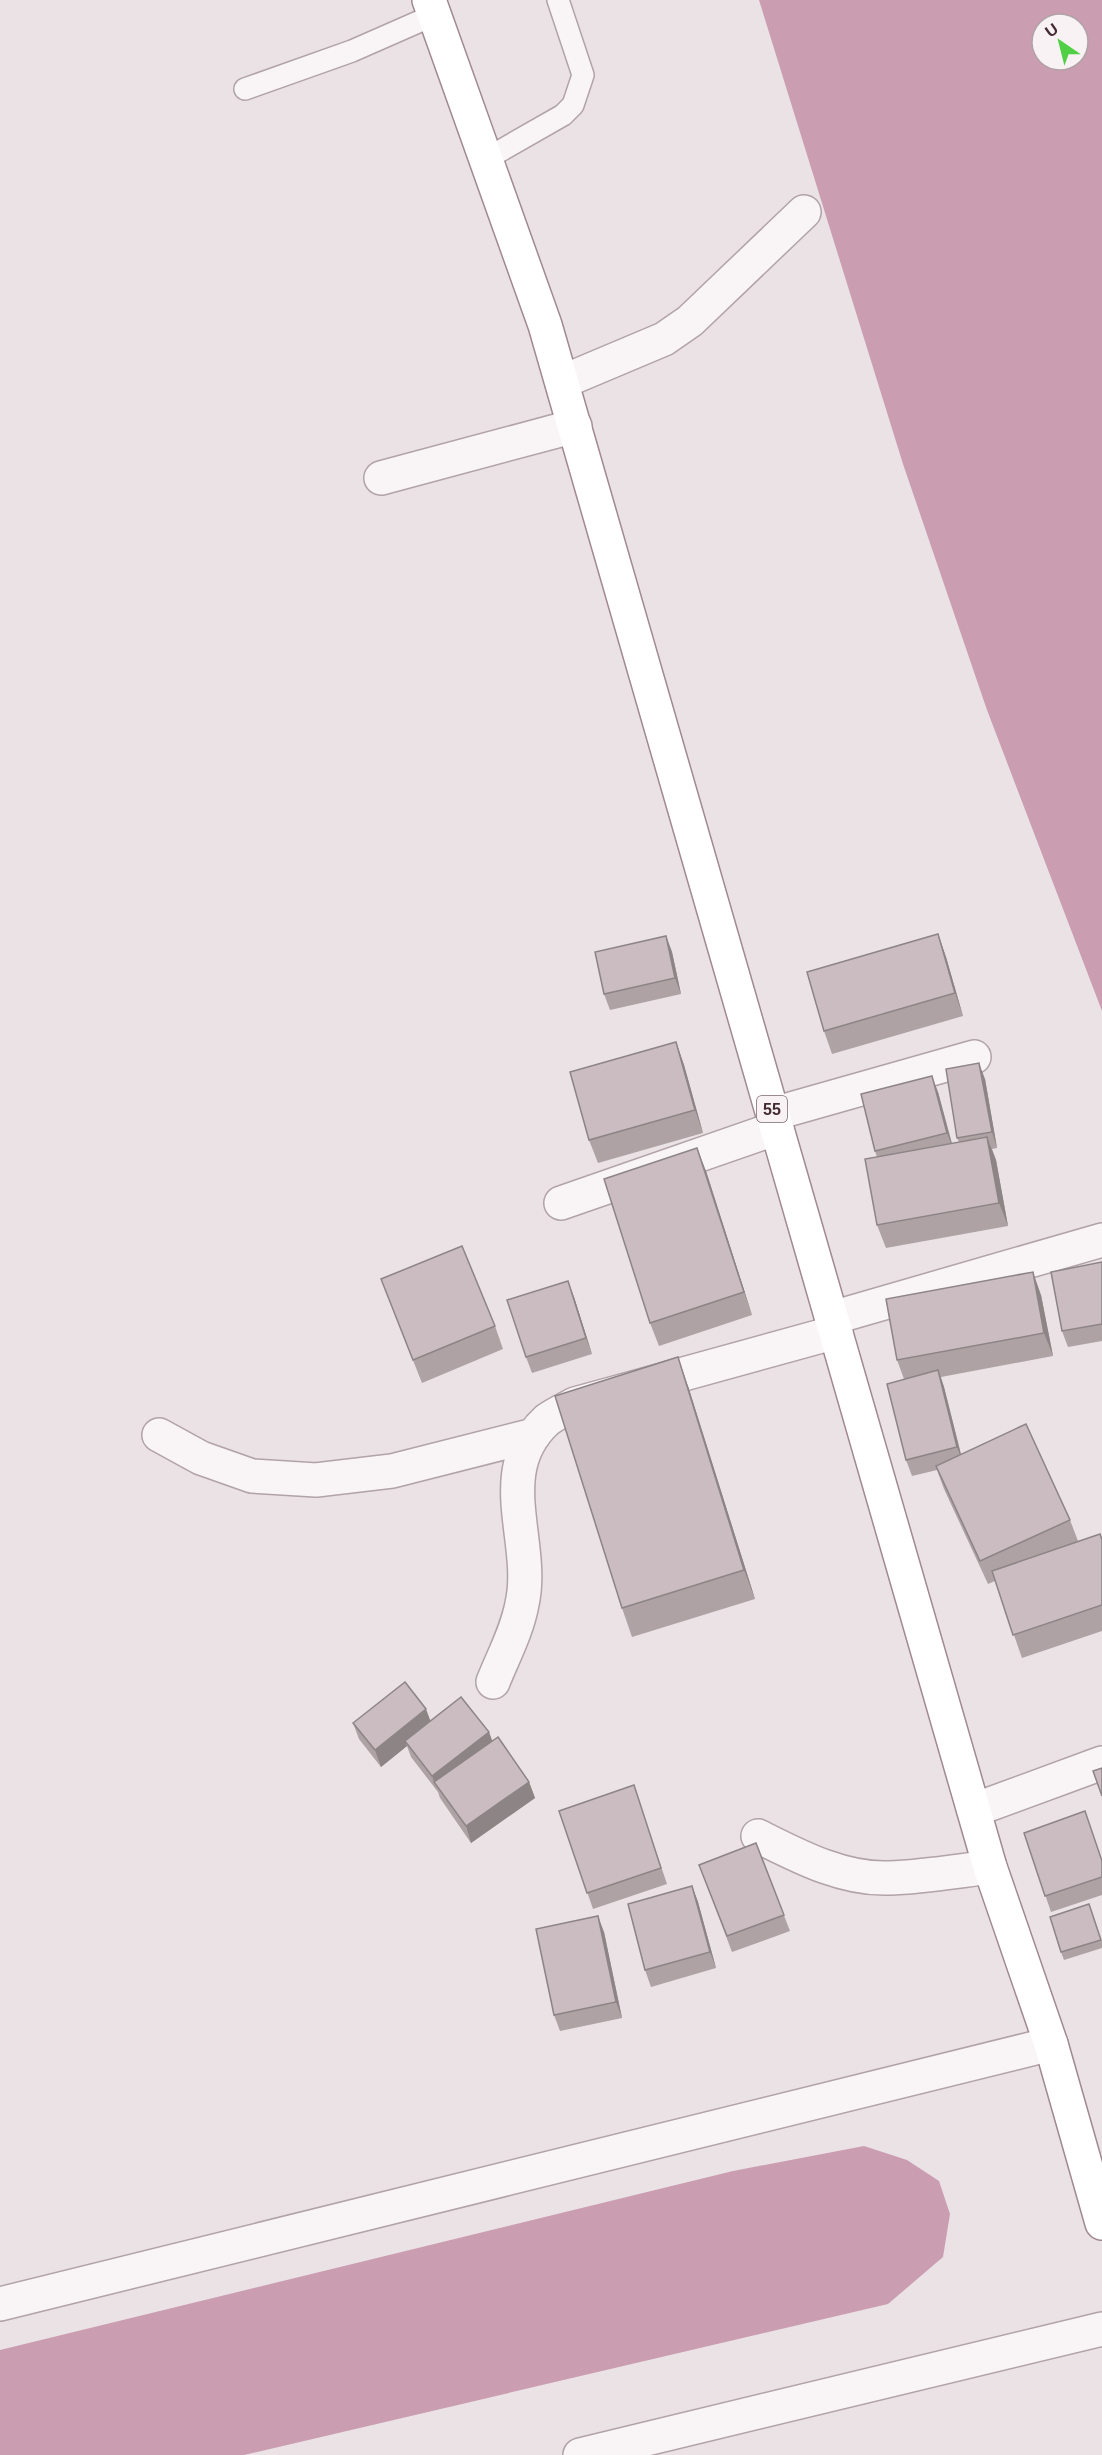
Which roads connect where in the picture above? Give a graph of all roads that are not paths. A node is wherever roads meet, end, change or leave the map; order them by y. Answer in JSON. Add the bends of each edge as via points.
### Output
{"nodes":[{"id":1,"x":558,"y":0,"type":"edge"},
{"id":2,"x":432,"y":8,"type":"edge"},
{"id":3,"x":245,"y":89,"type":"dead end"},
{"id":4,"x":486,"y":159,"type":"junction"},
{"id":5,"x":804,"y":212,"type":"dead end"},
{"id":6,"x":562,"y":382,"type":"junction"},
{"id":7,"x":575,"y":426,"type":"junction"},
{"id":8,"x":381,"y":478,"type":"dead end"},
{"id":9,"x":974,"y":1057,"type":"dead end"},
{"id":10,"x":775,"y":1121,"type":"junction"},
{"id":11,"x":561,"y":1203,"type":"dead end"},
{"id":12,"x":1102,"y":1240,"type":"edge"},
{"id":13,"x":834,"y":1325,"type":"junction"},
{"id":14,"x":159,"y":1435,"type":"dead end"},
{"id":15,"x":534,"y":1435,"type":"junction"},
{"id":16,"x":494,"y":1682,"type":"dead end"},
{"id":17,"x":1102,"y":1763,"type":"edge"},
{"id":18,"x":974,"y":1810,"type":"junction"},
{"id":19,"x":758,"y":1836,"type":"dead end"},
{"id":20,"x":990,"y":1867,"type":"junction"},
{"id":21,"x":1051,"y":2044,"type":"junction"},
{"id":22,"x":1102,"y":2223,"type":"edge"},
{"id":23,"x":0,"y":2304,"type":"edge"},
{"id":24,"x":1102,"y":2329,"type":"edge"},
{"id":25,"x":580,"y":2455,"type":"edge"}],
"edges":[{"from":1,"to":4,"type":"lane","via":[[584,75],[573,105],[563,115]]},
{"from":2,"to":3,"type":"lane","via":[[352,51]]},
{"from":2,"to":4,"type":"highway","number":"55"},
{"from":4,"to":6,"type":"highway","number":"55"},
{"from":5,"to":6,"type":"street","via":[[690,321],[664,339]]},
{"from":6,"to":7,"type":"highway","number":"55"},
{"from":7,"to":8,"type":"street"},
{"from":7,"to":10,"type":"highway","number":"55"},
{"from":9,"to":10,"type":"street"},
{"from":10,"to":11,"type":"street"},
{"from":10,"to":13,"type":"highway","number":"55"},
{"from":12,"to":13,"type":"street"},
{"from":13,"to":15,"type":"street","via":[[575,1404],[549,1419]]},
{"from":13,"to":18,"type":"highway","number":"55"},
{"from":14,"to":15,"type":"street","via":[[201,1458],[252,1476],[316,1480],[392,1471]]},
{"from":15,"to":16,"type":"street","via":[[520,1461],[523,1604]]},
{"from":17,"to":18,"type":"street"},
{"from":18,"to":20,"type":"highway","number":"55"},
{"from":19,"to":20,"type":"street","via":[[802,1858],[845,1872],[887,1878]]},
{"from":20,"to":21,"type":"highway","number":"55"},
{"from":21,"to":22,"type":"highway","number":"55"},
{"from":21,"to":23,"type":"street"},
{"from":24,"to":25,"type":"street"}]}
